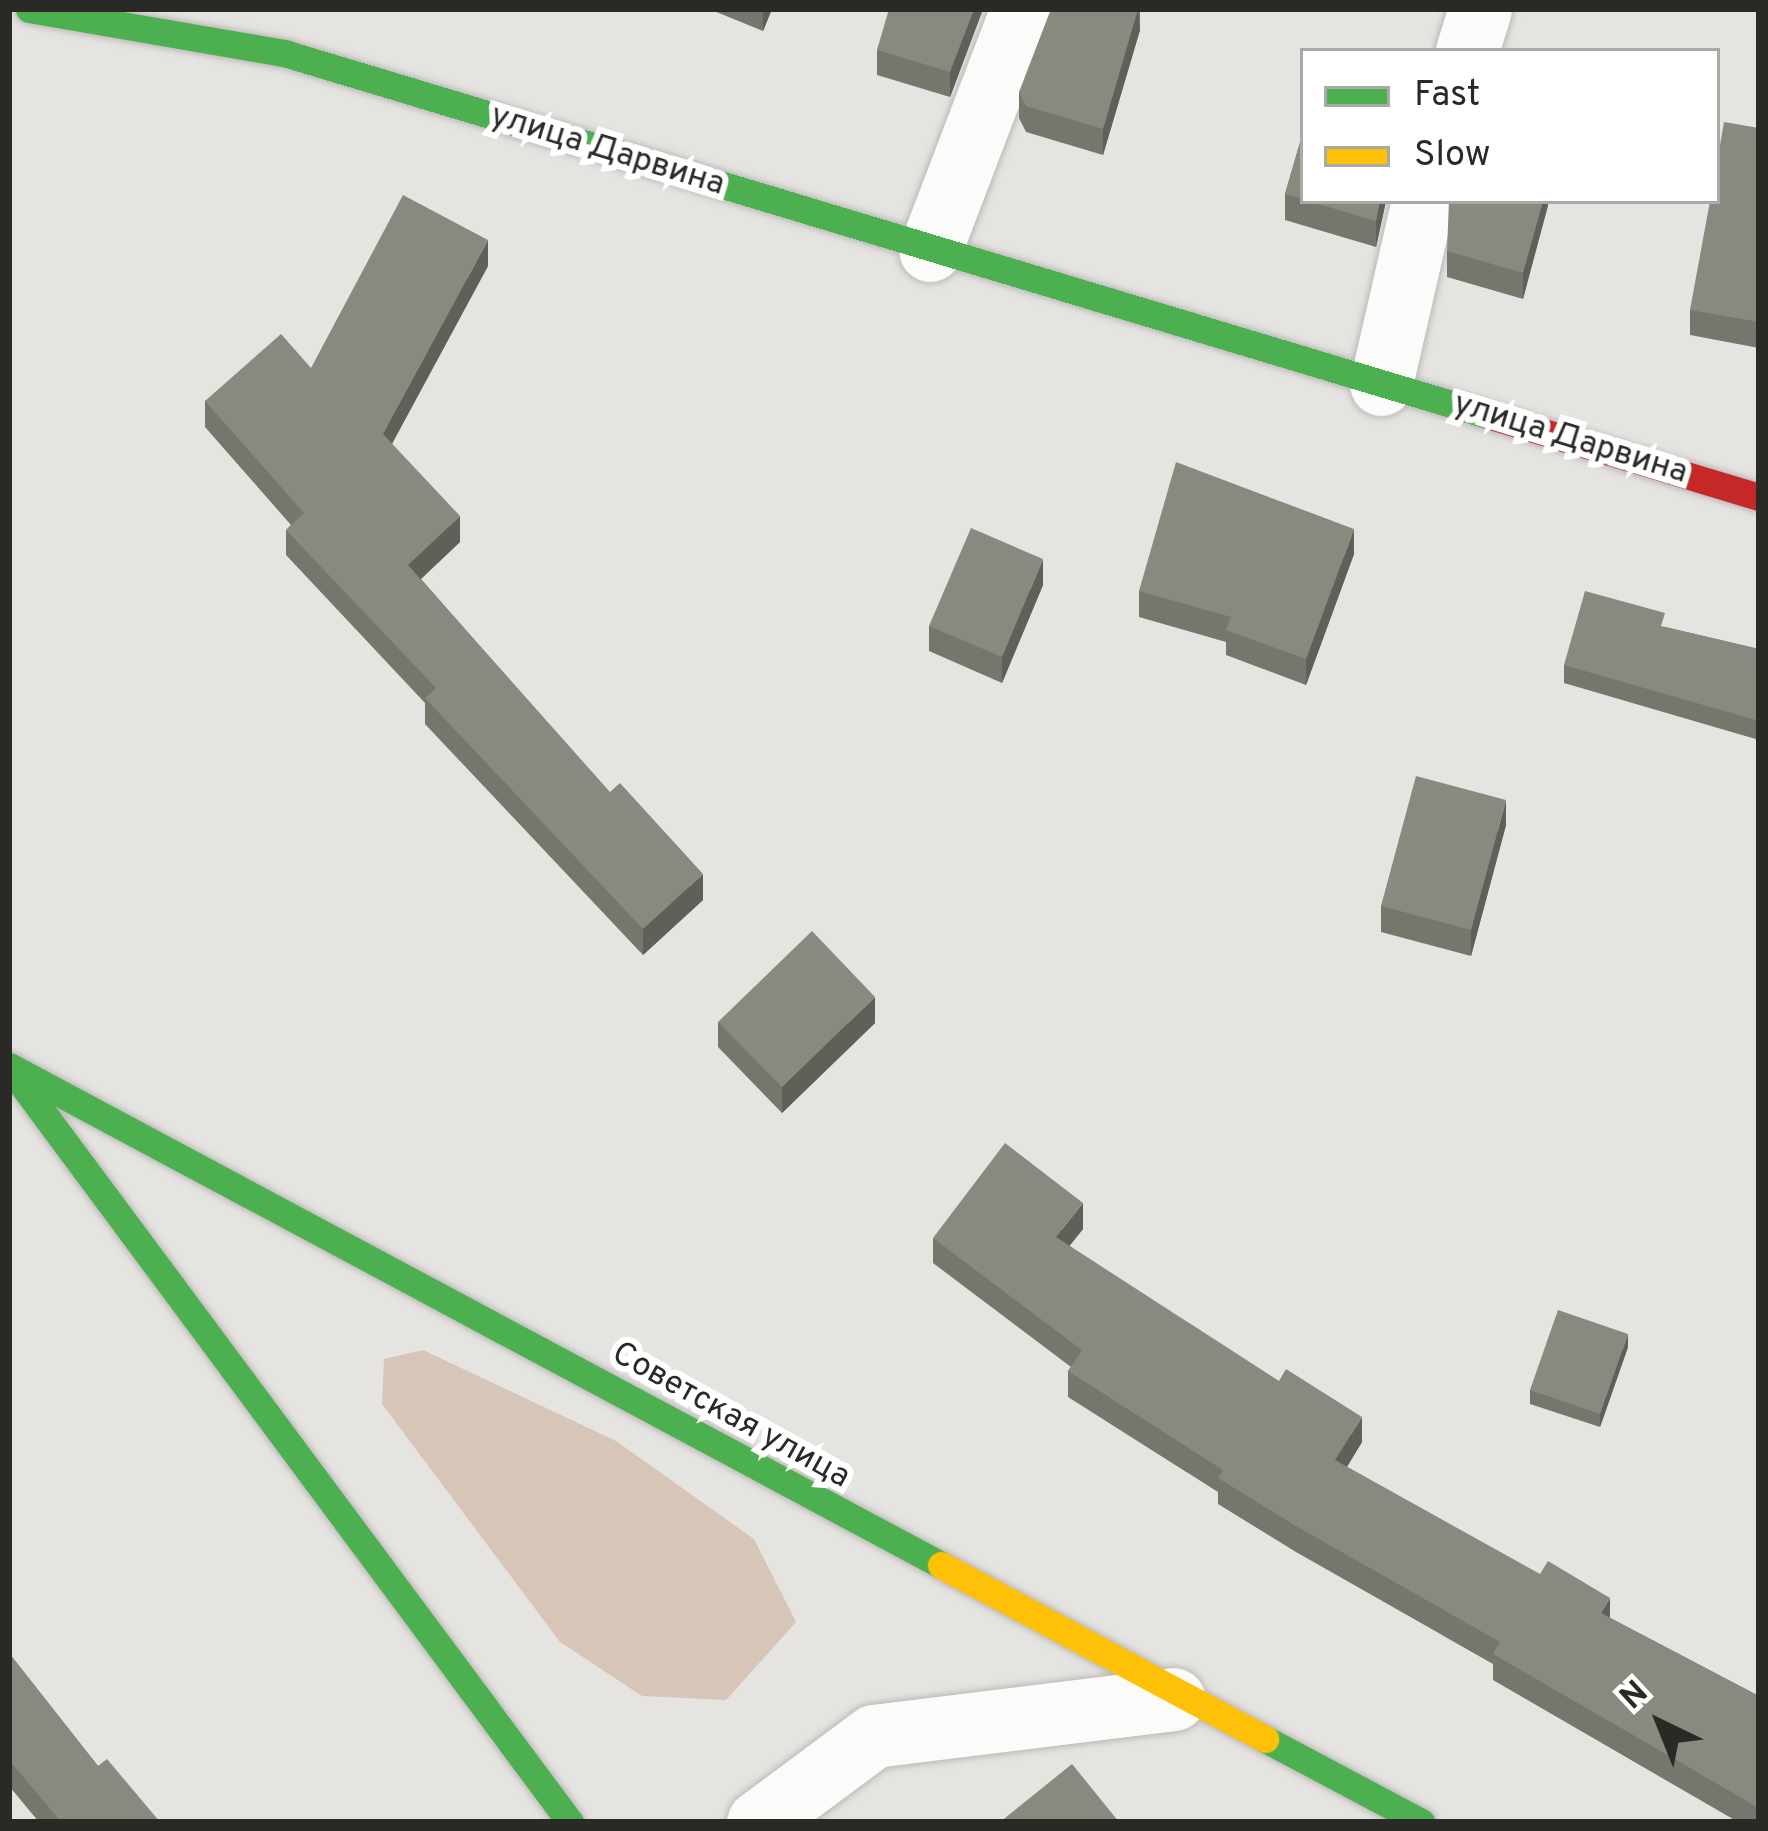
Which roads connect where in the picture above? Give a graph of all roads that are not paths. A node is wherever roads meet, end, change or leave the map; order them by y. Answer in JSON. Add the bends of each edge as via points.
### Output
{"nodes":[{"id":1,"x":28,"y":9,"type":"edge"},
{"id":2,"x":1022,"y":9,"type":"edge"},
{"id":3,"x":1480,"y":9,"type":"edge"},
{"id":4,"x":1468,"y":48,"type":"edge"},
{"id":5,"x":1423,"y":204,"type":"edge"},
{"id":6,"x":930,"y":250,"type":"junction"},
{"id":7,"x":1381,"y":384,"type":"junction"},
{"id":8,"x":1759,"y":496,"type":"edge"},
{"id":9,"x":9,"y":1066,"type":"edge"},
{"id":10,"x":1174,"y":1699,"type":"junction"},
{"id":11,"x":570,"y":1822,"type":"edge"},
{"id":12,"x":758,"y":1822,"type":"edge"},
{"id":13,"x":1421,"y":1822,"type":"edge"}],
"edges":[{"from":1,"to":6,"type":"street","name":"улица Дарвина","via":[[284,52]]},
{"from":2,"to":6,"type":"street"},
{"from":3,"to":4,"type":"street"},
{"from":5,"to":7,"type":"street"},
{"from":6,"to":7,"type":"street","name":"улица Дарвина"},
{"from":7,"to":8,"type":"street","name":"улица Дарвина"},
{"from":9,"to":10,"type":"street","name":"Советская улица"},
{"from":9,"to":11,"type":"street","name":"Советская улица"},
{"from":10,"to":12,"type":"street","via":[[874,1736]]},
{"from":10,"to":13,"type":"street","name":"Советская улица"}]}
